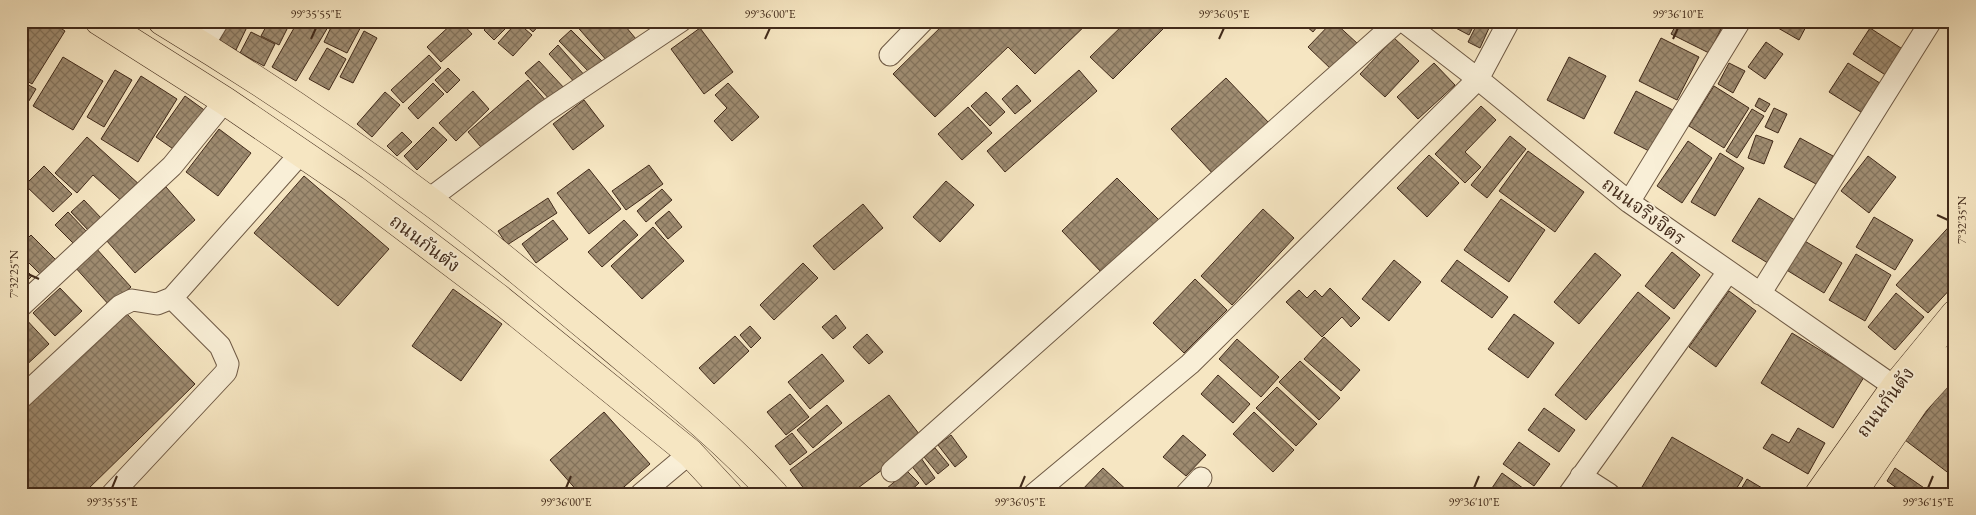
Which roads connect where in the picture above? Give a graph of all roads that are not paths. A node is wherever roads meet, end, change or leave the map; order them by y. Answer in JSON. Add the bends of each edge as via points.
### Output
{"nodes":[{"id":1,"x":99,"y":21,"type":"edge"},
{"id":2,"x":162,"y":21,"type":"edge"},
{"id":3,"x":218,"y":21,"type":"edge"},
{"id":4,"x":681,"y":21,"type":"edge"},
{"id":5,"x":923,"y":21,"type":"edge"},
{"id":6,"x":1398,"y":21,"type":"edge"},
{"id":7,"x":1403,"y":21,"type":"edge"},
{"id":8,"x":1509,"y":21,"type":"edge"},
{"id":9,"x":1740,"y":21,"type":"edge"},
{"id":10,"x":1931,"y":21,"type":"edge"},
{"id":11,"x":203,"y":46,"type":"junction"},
{"id":12,"x":890,"y":55,"type":"dead end"},
{"id":13,"x":1478,"y":79,"type":"junction"},
{"id":14,"x":225,"y":101,"type":"junction"},
{"id":15,"x":301,"y":153,"type":"junction"},
{"id":16,"x":378,"y":163,"type":"junction"},
{"id":17,"x":354,"y":188,"type":"junction"},
{"id":18,"x":428,"y":200,"type":"junction"},
{"id":19,"x":1629,"y":202,"type":"junction"},
{"id":20,"x":1728,"y":272,"type":"junction"},
{"id":21,"x":1760,"y":294,"type":"junction"},
{"id":22,"x":172,"y":298,"type":"junction"},
{"id":23,"x":21,"y":306,"type":"edge"},
{"id":24,"x":1955,"y":314,"type":"edge"},
{"id":25,"x":624,"y":358,"type":"junction"},
{"id":26,"x":1955,"y":358,"type":"edge"},
{"id":27,"x":603,"y":383,"type":"junction"},
{"id":28,"x":1905,"y":394,"type":"junction"},
{"id":29,"x":21,"y":398,"type":"edge"},
{"id":30,"x":690,"y":453,"type":"junction"},
{"id":31,"x":892,"y":471,"type":"dead end"},
{"id":32,"x":1581,"y":476,"type":"junction"},
{"id":33,"x":1201,"y":478,"type":"dead end"},
{"id":34,"x":112,"y":494,"type":"edge"},
{"id":35,"x":641,"y":494,"type":"edge"},
{"id":36,"x":728,"y":494,"type":"edge"},
{"id":37,"x":774,"y":494,"type":"edge"},
{"id":38,"x":1034,"y":494,"type":"edge"},
{"id":39,"x":1186,"y":494,"type":"edge"},
{"id":40,"x":1569,"y":494,"type":"edge"},
{"id":41,"x":1609,"y":494,"type":"edge"},
{"id":42,"x":1819,"y":494,"type":"edge"},
{"id":43,"x":1852,"y":494,"type":"edge"}],
"edges":[{"from":1,"to":14,"type":"main road","name":"ถนนกันตัง"},
{"from":2,"to":11,"type":"main road","name":"ถนนกันตัง"},
{"from":3,"to":11,"type":"street"},
{"from":4,"to":18,"type":"street","via":[[545,112]]},
{"from":5,"to":12,"type":"street"},
{"from":6,"to":31,"type":"street"},
{"from":7,"to":13,"type":"street","name":"ถนนจริงจิตร"},
{"from":8,"to":13,"type":"street"},
{"from":9,"to":19,"type":"street"},
{"from":10,"to":21,"type":"street"},
{"from":11,"to":16,"type":"main road","name":"ถนนกันตัง"},
{"from":13,"to":19,"type":"street","name":"ถนนจริงจิตร"},
{"from":13,"to":38,"type":"street","via":[[1190,364]]},
{"from":14,"to":15,"type":"main road","name":"ถนนกันตัง"},
{"from":14,"to":23,"type":"street","via":[[172,166]]},
{"from":15,"to":17,"type":"main road","name":"ถนนกันตัง"},
{"from":15,"to":22,"type":"street"},
{"from":16,"to":17,"type":"main road"},
{"from":16,"to":18,"type":"main road","name":"ถนนกันตัง"},
{"from":17,"to":27,"type":"main road","name":"ถนนกันตัง"},
{"from":18,"to":25,"type":"main road","name":"ถนนกันตัง"},
{"from":19,"to":20,"type":"street","name":"ถนนจริงจิตร"},
{"from":20,"to":21,"type":"street","name":"ถนนจริงจิตร"},
{"from":20,"to":32,"type":"street"},
{"from":21,"to":28,"type":"street","name":"ถนนจริงจิตร"},
{"from":22,"to":29,"type":"street","via":[[157,304],[132,300],[120,306]]},
{"from":22,"to":34,"type":"street","via":[[220,346],[228,364],[226,372]]},
{"from":24,"to":28,"type":"main road","name":"ถนนกันตัง"},
{"from":25,"to":27,"type":"main road"},
{"from":25,"to":37,"type":"main road","name":"ถนนกันตัง","via":[[683,407]]},
{"from":26,"to":28,"type":"main road","name":"ถนนกันตัง"},
{"from":27,"to":30,"type":"main road","name":"ถนนกันตัง"},
{"from":28,"to":42,"type":"main road","name":"ถนนกันตัง"},
{"from":28,"to":43,"type":"main road","name":"ถนนกันตัง"},
{"from":30,"to":35,"type":"street"},
{"from":30,"to":36,"type":"main road","name":"ถนนกันตัง"},
{"from":32,"to":40,"type":"street"},
{"from":32,"to":41,"type":"street"},
{"from":33,"to":39,"type":"street"}]}
